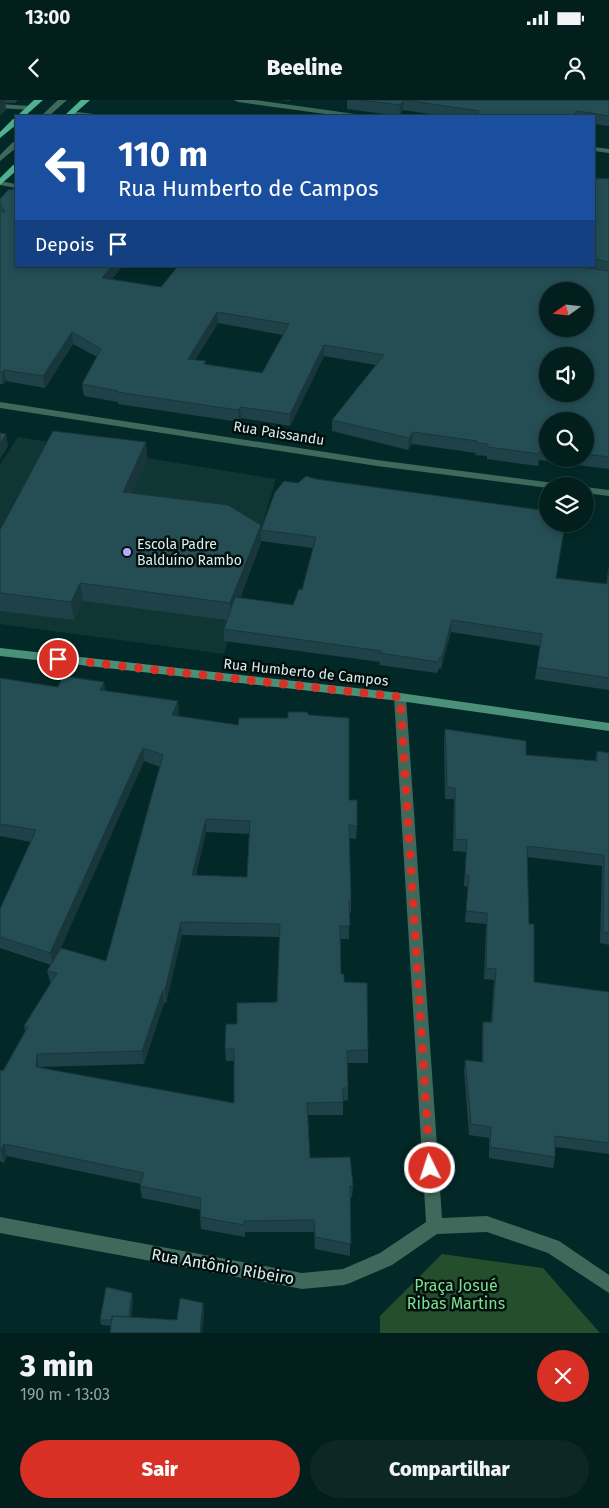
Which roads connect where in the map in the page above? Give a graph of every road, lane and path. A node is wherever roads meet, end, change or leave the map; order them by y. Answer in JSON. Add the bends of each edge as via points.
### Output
{"nodes":[{"id":1,"x":39,"y":100,"type":"edge"},
{"id":2,"x":86,"y":100,"type":"edge"},
{"id":3,"x":238,"y":100,"type":"edge"},
{"id":4,"x":61,"y":101,"type":"edge"},
{"id":5,"x":0,"y":106,"type":"edge"},
{"id":6,"x":30,"y":108,"type":"junction"},
{"id":7,"x":22,"y":115,"type":"edge"},
{"id":8,"x":46,"y":115,"type":"edge"},
{"id":9,"x":70,"y":115,"type":"edge"},
{"id":10,"x":348,"y":115,"type":"edge"},
{"id":11,"x":15,"y":122,"type":"edge"},
{"id":12,"x":0,"y":136,"type":"edge"},
{"id":13,"x":15,"y":145,"type":"edge"},
{"id":14,"x":595,"y":149,"type":"edge"},
{"id":15,"x":609,"y":151,"type":"edge"},
{"id":16,"x":0,"y":159,"type":"edge"},
{"id":17,"x":15,"y":168,"type":"edge"},
{"id":18,"x":0,"y":183,"type":"edge"},
{"id":19,"x":15,"y":186,"type":"edge"},
{"id":20,"x":0,"y":406,"type":"edge"},
{"id":21,"x":539,"y":484,"type":"edge"},
{"id":22,"x":594,"y":491,"type":"edge"},
{"id":23,"x":609,"y":493,"type":"edge"},
{"id":24,"x":0,"y":652,"type":"edge"},
{"id":25,"x":400,"y":697,"type":"junction"},
{"id":26,"x":609,"y":727,"type":"edge"},
{"id":27,"x":0,"y":1225,"type":"edge"},
{"id":28,"x":434,"y":1226,"type":"junction"},
{"id":29,"x":609,"y":1285,"type":"edge"}],
"edges":[{"from":1,"to":6,"type":"main road"},
{"from":2,"to":9,"type":"main road"},
{"from":3,"to":10,"type":"street"},
{"from":4,"to":8,"type":"street"},
{"from":5,"to":6,"type":"street"},
{"from":6,"to":7,"type":"main road"},
{"from":11,"to":12,"type":"main road"},
{"from":13,"to":16,"type":"street"},
{"from":14,"to":15,"type":"street"},
{"from":17,"to":18,"type":"main road"},
{"from":18,"to":19,"type":"street"},
{"from":20,"to":21,"type":"street","name":"Rua Paissandu","via":[[368,462]]},
{"from":22,"to":23,"type":"street"},
{"from":24,"to":25,"type":"street","name":"Rua Humberto de Campos"},
{"from":25,"to":26,"type":"street","name":"Rua Humberto de Campos"},
{"from":25,"to":28,"type":"street"},
{"from":27,"to":28,"type":"street","name":"Rua Antônio Ribeiro","via":[[302,1281],[344,1277],[386,1259]]},
{"from":28,"to":29,"type":"street","via":[[487,1224],[553,1247]]}]}
